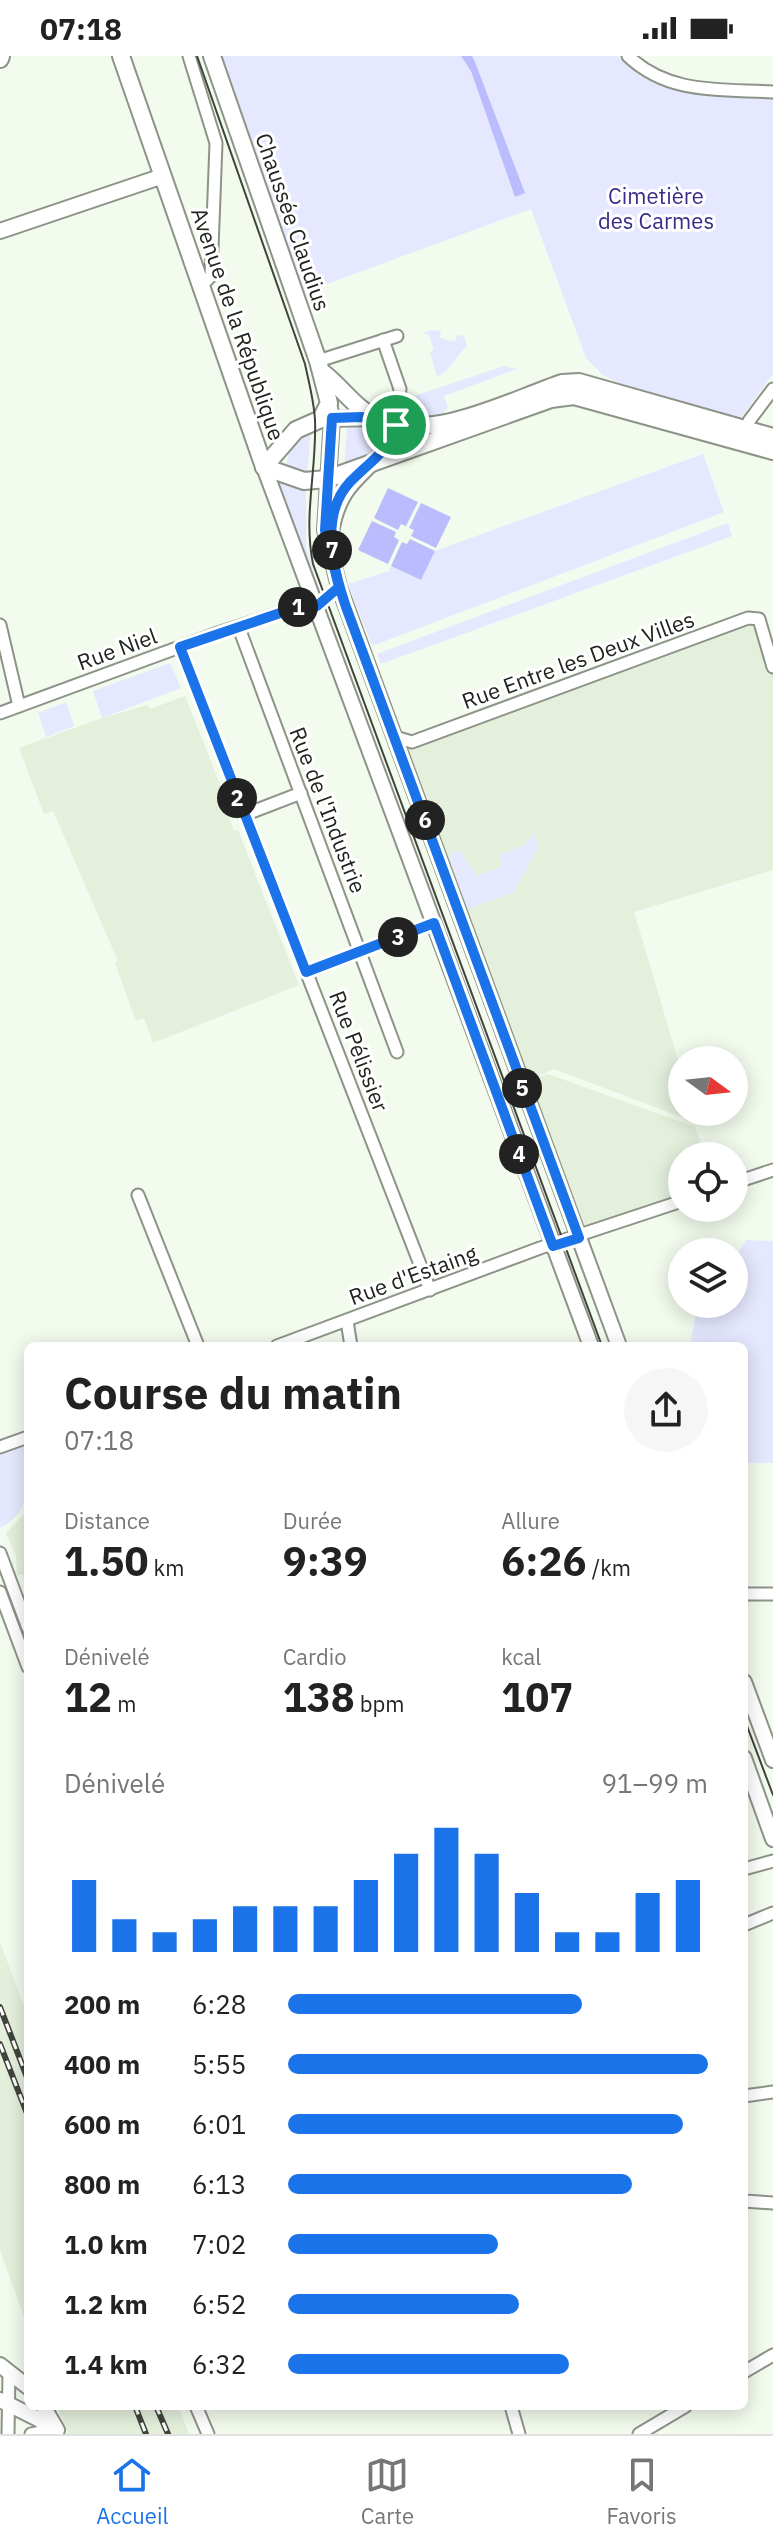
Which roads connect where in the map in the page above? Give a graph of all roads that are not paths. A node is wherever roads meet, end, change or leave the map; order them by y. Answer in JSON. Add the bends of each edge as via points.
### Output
{"nodes":[{"id":1,"x":121,"y":56,"type":"edge"},
{"id":2,"x":189,"y":56,"type":"edge"},
{"id":3,"x":212,"y":56,"type":"edge"},
{"id":4,"x":628,"y":56,"type":"edge"},
{"id":5,"x":773,"y":92,"type":"edge"},
{"id":6,"x":163,"y":176,"type":"junction"},
{"id":7,"x":0,"y":231,"type":"edge"},
{"id":8,"x":202,"y":285,"type":"junction"},
{"id":9,"x":397,"y":336,"type":"dead end"},
{"id":10,"x":383,"y":340,"type":"junction"},
{"id":11,"x":320,"y":366,"type":"junction"},
{"id":12,"x":773,"y":389,"type":"edge"},
{"id":13,"x":327,"y":413,"type":"junction"},
{"id":14,"x":376,"y":418,"type":"junction"},
{"id":15,"x":396,"y":425,"type":"junction"},
{"id":16,"x":745,"y":436,"type":"junction"},
{"id":17,"x":773,"y":437,"type":"edge"},
{"id":18,"x":773,"y":451,"type":"edge"},
{"id":19,"x":373,"y":463,"type":"junction"},
{"id":20,"x":264,"y":467,"type":"junction"},
{"id":21,"x":327,"y":479,"type":"junction"},
{"id":22,"x":330,"y":541,"type":"junction"},
{"id":23,"x":308,"y":586,"type":"junction"},
{"id":24,"x":339,"y":587,"type":"junction"},
{"id":25,"x":317,"y":606,"type":"junction"},
{"id":26,"x":295,"y":608,"type":"junction"},
{"id":27,"x":0,"y":625,"type":"edge"},
{"id":28,"x":239,"y":628,"type":"junction"},
{"id":29,"x":180,"y":647,"type":"junction"},
{"id":30,"x":773,"y":667,"type":"edge"},
{"id":31,"x":19,"y":706,"type":"junction"},
{"id":32,"x":0,"y":713,"type":"edge"},
{"id":33,"x":395,"y":737,"type":"junction"},
{"id":34,"x":412,"y":742,"type":"junction"},
{"id":35,"x":403,"y":760,"type":"junction"},
{"id":36,"x":301,"y":793,"type":"junction"},
{"id":37,"x":244,"y":815,"type":"junction"},
{"id":38,"x":434,"y":923,"type":"junction"},
{"id":39,"x":360,"y":951,"type":"junction"},
{"id":40,"x":306,"y":972,"type":"junction"},
{"id":41,"x":397,"y":1052,"type":"dead end"},
{"id":42,"x":773,"y":1170,"type":"edge"},
{"id":43,"x":748,"y":1178,"type":"edge"},
{"id":44,"x":138,"y":1195,"type":"dead end"},
{"id":45,"x":668,"y":1206,"type":"edge"},
{"id":46,"x":579,"y":1238,"type":"junction"},
{"id":47,"x":558,"y":1245,"type":"junction"},
{"id":48,"x":430,"y":1290,"type":"junction"},
{"id":49,"x":347,"y":1321,"type":"junction"},
{"id":50,"x":196,"y":1342,"type":"edge"},
{"id":51,"x":288,"y":1342,"type":"edge"},
{"id":52,"x":350,"y":1342,"type":"edge"},
{"id":53,"x":590,"y":1342,"type":"edge"},
{"id":54,"x":618,"y":1342,"type":"edge"},
{"id":55,"x":24,"y":1438,"type":"edge"},
{"id":56,"x":0,"y":1447,"type":"edge"},
{"id":57,"x":0,"y":1553,"type":"edge"},
{"id":58,"x":0,"y":1592,"type":"edge"},
{"id":59,"x":748,"y":1594,"type":"edge"},
{"id":60,"x":773,"y":1594,"type":"edge"},
{"id":61,"x":24,"y":1617,"type":"edge"},
{"id":62,"x":24,"y":1656,"type":"edge"},
{"id":63,"x":748,"y":1693,"type":"edge"},
{"id":64,"x":773,"y":1760,"type":"edge"},
{"id":65,"x":748,"y":1769,"type":"edge"},
{"id":66,"x":773,"y":1839,"type":"edge"},
{"id":67,"x":773,"y":1861,"type":"edge"},
{"id":68,"x":748,"y":1868,"type":"edge"},
{"id":69,"x":773,"y":1913,"type":"edge"},
{"id":70,"x":748,"y":1923,"type":"edge"},
{"id":71,"x":773,"y":2092,"type":"edge"},
{"id":72,"x":748,"y":2095,"type":"edge"},
{"id":73,"x":748,"y":2201,"type":"edge"},
{"id":74,"x":773,"y":2203,"type":"edge"},
{"id":75,"x":773,"y":2355,"type":"edge"},
{"id":76,"x":5,"y":2368,"type":"edge"},
{"id":77,"x":748,"y":2370,"type":"edge"},
{"id":78,"x":24,"y":2384,"type":"edge"},
{"id":79,"x":5,"y":2403,"type":"edge"},
{"id":80,"x":45,"y":2410,"type":"edge"},
{"id":81,"x":198,"y":2410,"type":"edge"},
{"id":82,"x":512,"y":2410,"type":"edge"},
{"id":83,"x":679,"y":2410,"type":"edge"},
{"id":84,"x":55,"y":2433,"type":"edge"},
{"id":85,"x":8,"y":2434,"type":"edge"},
{"id":86,"x":31,"y":2434,"type":"edge"},
{"id":87,"x":208,"y":2434,"type":"edge"},
{"id":88,"x":519,"y":2434,"type":"edge"},
{"id":89,"x":639,"y":2434,"type":"edge"}],
"edges":[{"from":1,"to":6,"type":"main road","name":"Avenue de la République"},
{"from":2,"to":8,"type":"street","via":[[216,143],[211,276]]},
{"from":3,"to":11,"type":"main road","name":"Chaussée Claudius"},
{"from":4,"to":5,"type":"street","via":[[646,73],[680,87]]},
{"from":6,"to":7,"type":"main road"},
{"from":6,"to":8,"type":"main road","name":"Avenue de la République"},
{"from":8,"to":20,"type":"main road","name":"Avenue de la République"},
{"from":9,"to":10,"type":"street"},
{"from":10,"to":11,"type":"street"},
{"from":10,"to":15,"type":"street","via":[[400,389]]},
{"from":11,"to":13,"type":"main road","name":"Chaussée Claudius"},
{"from":11,"to":14,"type":"main road"},
{"from":12,"to":16,"type":"street"},
{"from":13,"to":14,"type":"main road"},
{"from":13,"to":20,"type":"main road","via":[[296,430]]},
{"from":13,"to":21,"type":"main road"},
{"from":14,"to":15,"type":"main road"},
{"from":15,"to":16,"type":"main road","via":[[449,423],[562,383],[579,382]]},
{"from":15,"to":19,"type":"main road","via":[[388,446]]},
{"from":16,"to":17,"type":"main road"},
{"from":16,"to":18,"type":"main road"},
{"from":16,"to":19,"type":"main road","via":[[574,396],[551,399]]},
{"from":19,"to":21,"type":"main road"},
{"from":19,"to":22,"type":"main road","via":[[347,486]]},
{"from":20,"to":21,"type":"main road","via":[[304,481]]},
{"from":20,"to":23,"type":"main road","name":"Avenue de la République"},
{"from":21,"to":22,"type":"main road","via":[[325,530]]},
{"from":22,"to":24,"type":"main road"},
{"from":23,"to":25,"type":"main road","name":"Avenue de la République"},
{"from":23,"to":26,"type":"street"},
{"from":24,"to":25,"type":"street"},
{"from":24,"to":33,"type":"main road"},
{"from":25,"to":26,"type":"street","name":"Rue Niel"},
{"from":25,"to":38,"type":"main road","name":"Avenue de la République"},
{"from":26,"to":28,"type":"street","name":"Rue Niel"},
{"from":27,"to":31,"type":"street"},
{"from":28,"to":29,"type":"street","name":"Rue Niel"},
{"from":28,"to":36,"type":"street","name":"Rue de l'Industrie"},
{"from":29,"to":31,"type":"street","name":"Rue Niel"},
{"from":29,"to":37,"type":"street","name":"Rue Pélissier"},
{"from":30,"to":34,"type":"street","name":"Rue Entre les Deux Villes","via":[[759,619],[748,618]]},
{"from":31,"to":32,"type":"street","name":"Rue Niel"},
{"from":33,"to":34,"type":"street"},
{"from":33,"to":35,"type":"main road"},
{"from":34,"to":35,"type":"street"},
{"from":35,"to":46,"type":"main road"},
{"from":36,"to":37,"type":"street"},
{"from":36,"to":39,"type":"street","name":"Rue de l'Industrie"},
{"from":37,"to":40,"type":"street","name":"Rue Pélissier"},
{"from":38,"to":39,"type":"street"},
{"from":38,"to":47,"type":"main road","name":"Avenue de la République"},
{"from":39,"to":40,"type":"street"},
{"from":39,"to":41,"type":"street","name":"Rue de l'Industrie"},
{"from":40,"to":48,"type":"street","name":"Rue Pélissier"},
{"from":42,"to":43,"type":"street"},
{"from":44,"to":50,"type":"street"},
{"from":45,"to":46,"type":"street","name":"Rue d'Estaing"},
{"from":46,"to":47,"type":"street","name":"Rue d'Estaing"},
{"from":46,"to":54,"type":"main road"},
{"from":47,"to":48,"type":"street","name":"Rue d'Estaing"},
{"from":47,"to":53,"type":"main road","name":"Avenue de la République"},
{"from":48,"to":49,"type":"street","name":"Rue d'Estaing"},
{"from":49,"to":51,"type":"street","name":"Rue d'Estaing"},
{"from":49,"to":52,"type":"street"},
{"from":55,"to":56,"type":"street"},
{"from":57,"to":61,"type":"street"},
{"from":58,"to":62,"type":"street"},
{"from":59,"to":60,"type":"street"},
{"from":63,"to":64,"type":"main road"},
{"from":65,"to":66,"type":"main road"},
{"from":67,"to":68,"type":"street"},
{"from":69,"to":70,"type":"street"},
{"from":71,"to":72,"type":"street"},
{"from":73,"to":74,"type":"street"},
{"from":75,"to":77,"type":"street"},
{"from":76,"to":78,"type":"main road"},
{"from":76,"to":79,"type":"street"},
{"from":79,"to":84,"type":"main road"},
{"from":79,"to":85,"type":"street"},
{"from":80,"to":84,"type":"main road"},
{"from":81,"to":87,"type":"street"},
{"from":82,"to":88,"type":"street"},
{"from":83,"to":89,"type":"street"},
{"from":84,"to":86,"type":"street"}]}
